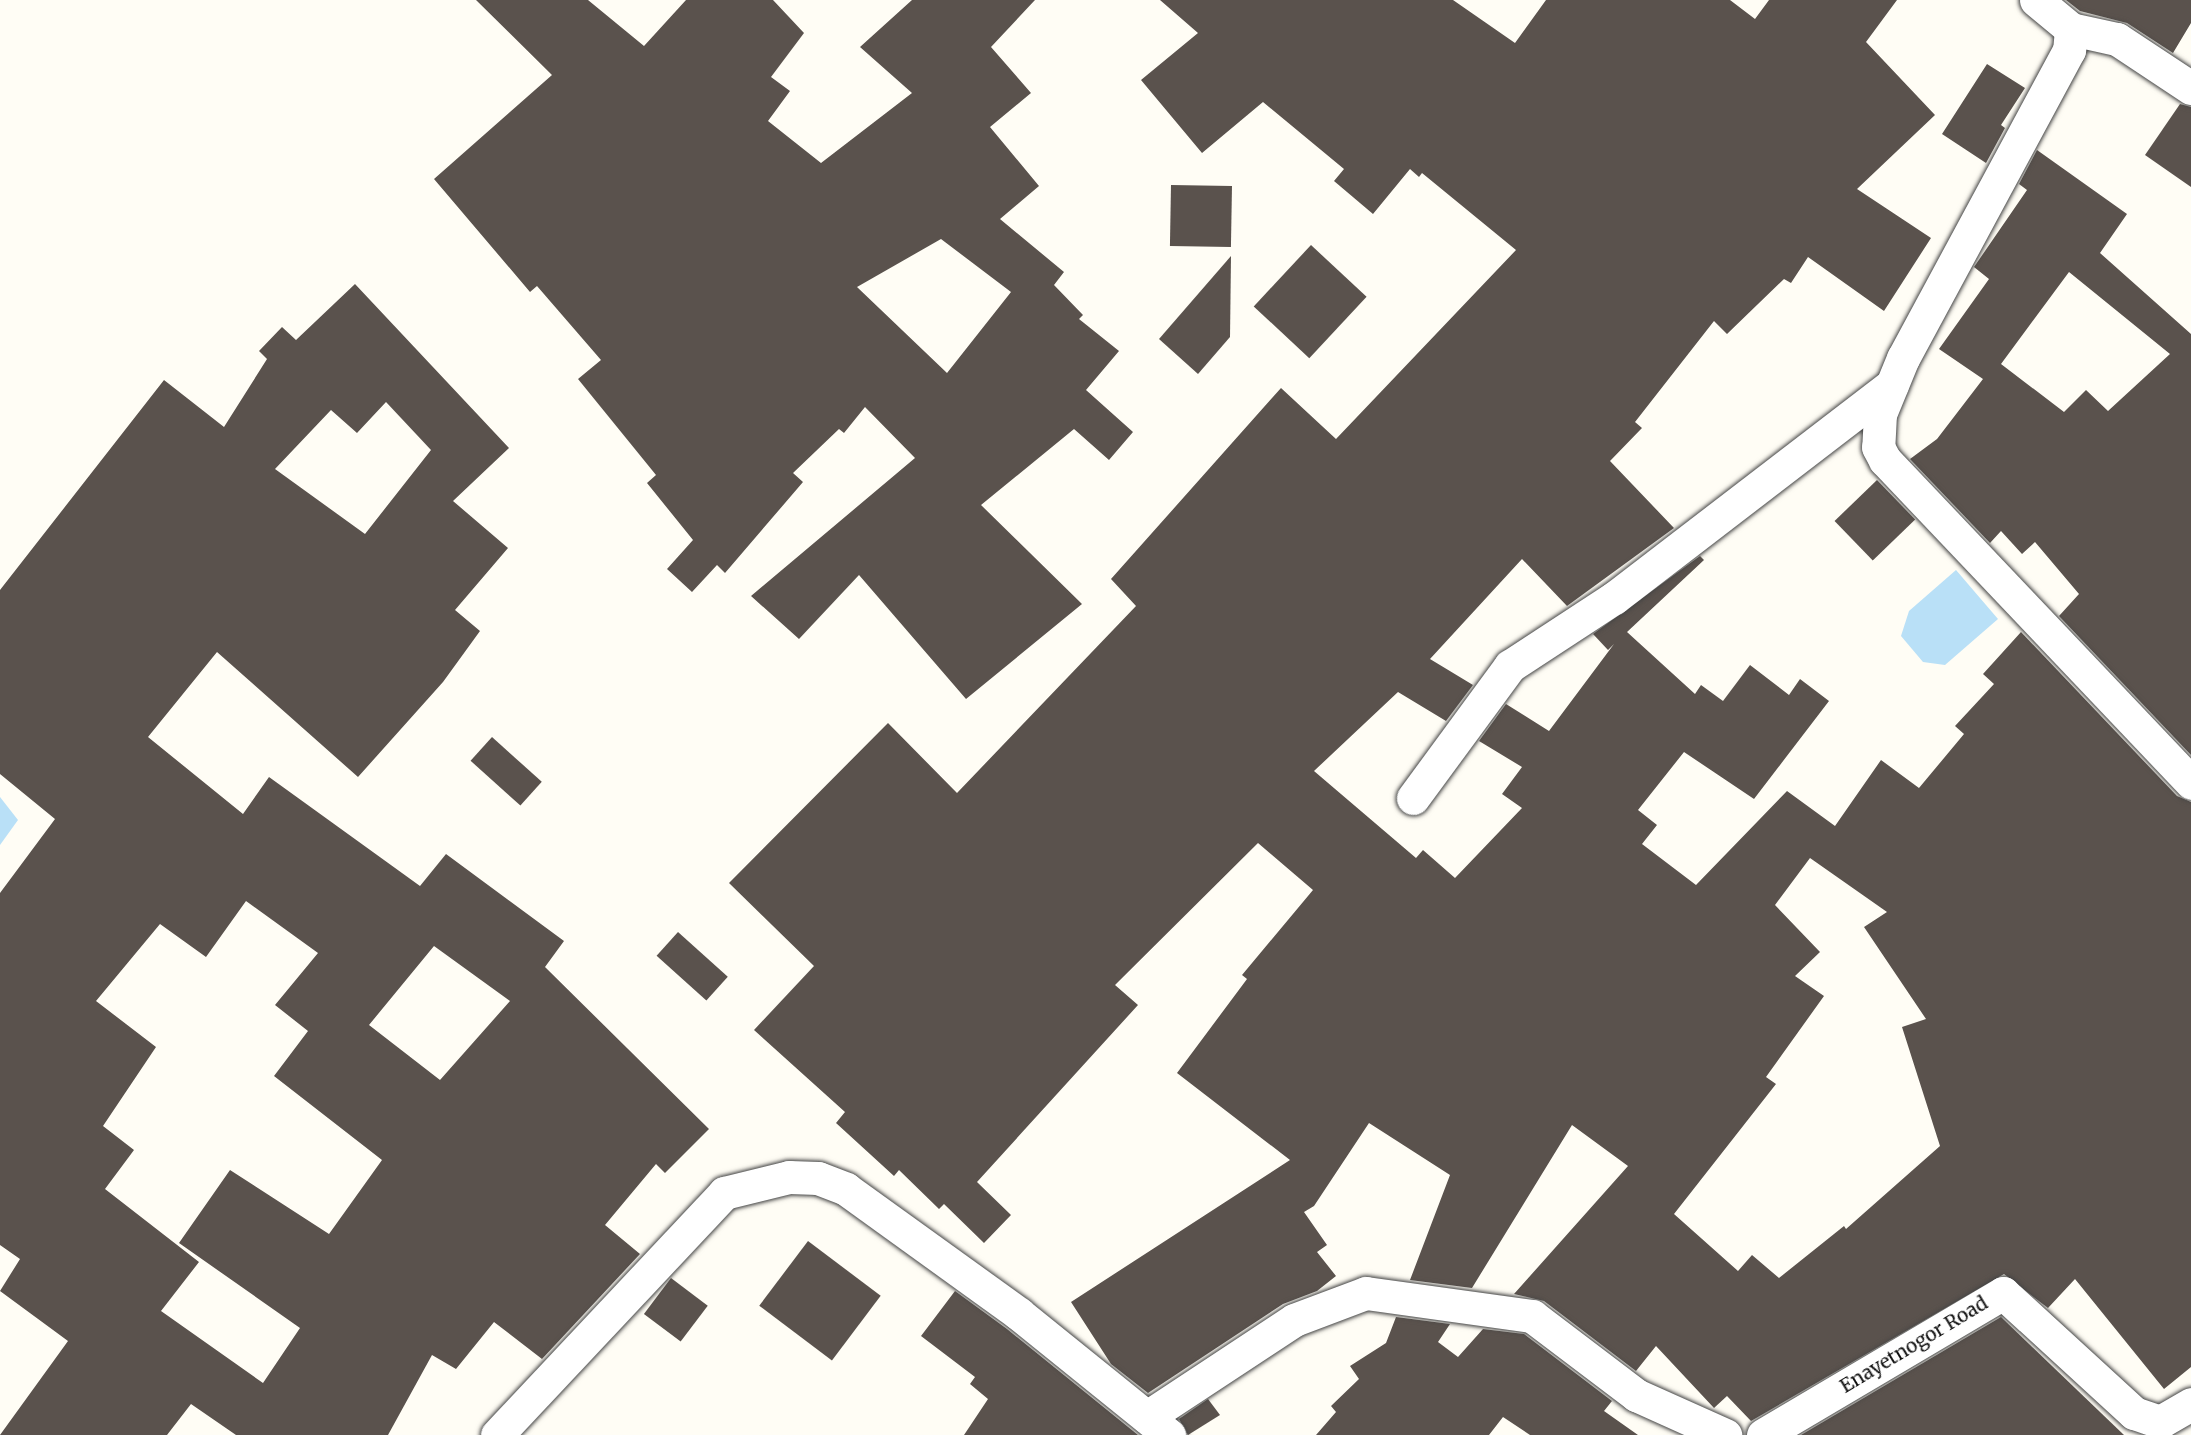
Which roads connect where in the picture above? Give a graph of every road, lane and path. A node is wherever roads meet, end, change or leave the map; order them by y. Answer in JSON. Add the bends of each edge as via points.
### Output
{"nodes":[{"id":1,"x":2036,"y":0,"type":"edge"},
{"id":2,"x":2071,"y":29,"type":"junction"},
{"id":3,"x":2191,"y":89,"type":"edge"},
{"id":4,"x":1892,"y":384,"type":"junction"},
{"id":5,"x":2191,"y":783,"type":"edge"},
{"id":6,"x":1413,"y":798,"type":"dead end"},
{"id":7,"x":2191,"y":1404,"type":"edge"},
{"id":8,"x":1158,"y":1426,"type":"edge"},
{"id":9,"x":497,"y":1435,"type":"edge"},
{"id":10,"x":1726,"y":1435,"type":"edge"},
{"id":11,"x":1763,"y":1435,"type":"edge"}],
"edges":[{"from":1,"to":2,"type":"street"},
{"from":2,"to":3,"type":"street","via":[[2116,39]]},
{"from":2,"to":4,"type":"street","via":[[2062,68],[1969,228]]},
{"from":4,"to":5,"type":"street","via":[[1880,414],[1878,447],[1885,460]]},
{"from":4,"to":6,"type":"street","via":[[1614,598],[1510,666]]},
{"from":7,"to":11,"type":"street","name":"Enayetnogor Road","via":[[2160,1422],[2134,1413],[2003,1293]]},
{"from":8,"to":9,"type":"street","via":[[1019,1314],[846,1189],[818,1178],[789,1177],[724,1192]]},
{"from":8,"to":10,"type":"street","via":[[1294,1320],[1366,1293],[1532,1316],[1636,1395]]}]}
